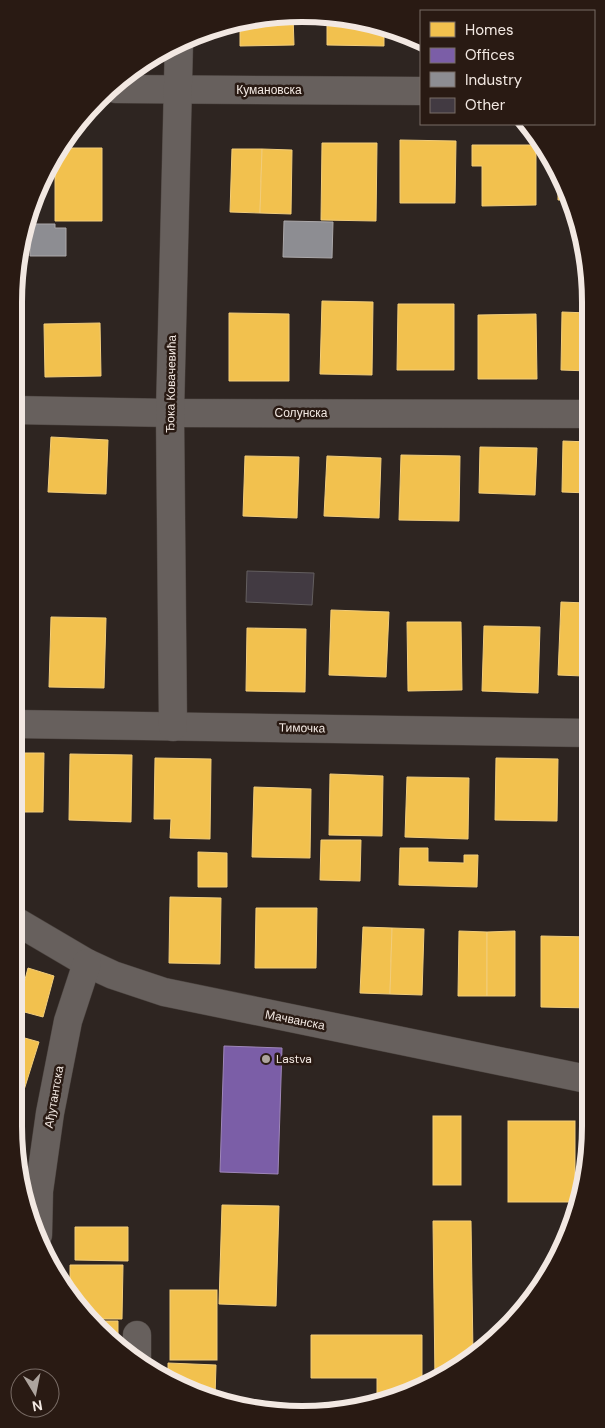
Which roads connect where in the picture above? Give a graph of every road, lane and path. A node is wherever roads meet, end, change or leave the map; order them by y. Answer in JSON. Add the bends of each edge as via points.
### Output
{"nodes":[{"id":1,"x":179,"y":51,"type":"edge"},
{"id":2,"x":122,"y":89,"type":"edge"},
{"id":3,"x":179,"y":89,"type":"junction"},
{"id":4,"x":420,"y":90,"type":"edge"},
{"id":5,"x":22,"y":410,"type":"edge"},
{"id":6,"x":170,"y":413,"type":"junction"},
{"id":7,"x":582,"y":414,"type":"edge"},
{"id":8,"x":22,"y":724,"type":"edge"},
{"id":9,"x":173,"y":726,"type":"junction"},
{"id":10,"x":582,"y":733,"type":"edge"},
{"id":11,"x":22,"y":925,"type":"edge"},
{"id":12,"x":87,"y":963,"type":"junction"},
{"id":13,"x":582,"y":1078,"type":"edge"},
{"id":14,"x":39,"y":1220,"type":"edge"}],
"edges":[{"from":1,"to":3,"type":"street","name":"Ђока Ковачевића"},
{"from":2,"to":3,"type":"street","name":"Кумановска"},
{"from":3,"to":4,"type":"street","name":"Кумановска"},
{"from":3,"to":6,"type":"street","name":"Ђока Ковачевића"},
{"from":5,"to":6,"type":"street","name":"Солунска"},
{"from":6,"to":7,"type":"street","name":"Солунска"},
{"from":6,"to":9,"type":"street","name":"Ђока Ковачевића"},
{"from":8,"to":9,"type":"street","name":"Тимочка"},
{"from":9,"to":10,"type":"street","name":"Тимочка"},
{"from":11,"to":12,"type":"street","name":"Мачванска"},
{"from":12,"to":13,"type":"street","name":"Мачванска","via":[[139,984],[198,1000]]},
{"from":12,"to":14,"type":"street","name":"Ађутантска","via":[[68,1021],[50,1113]]}]}
